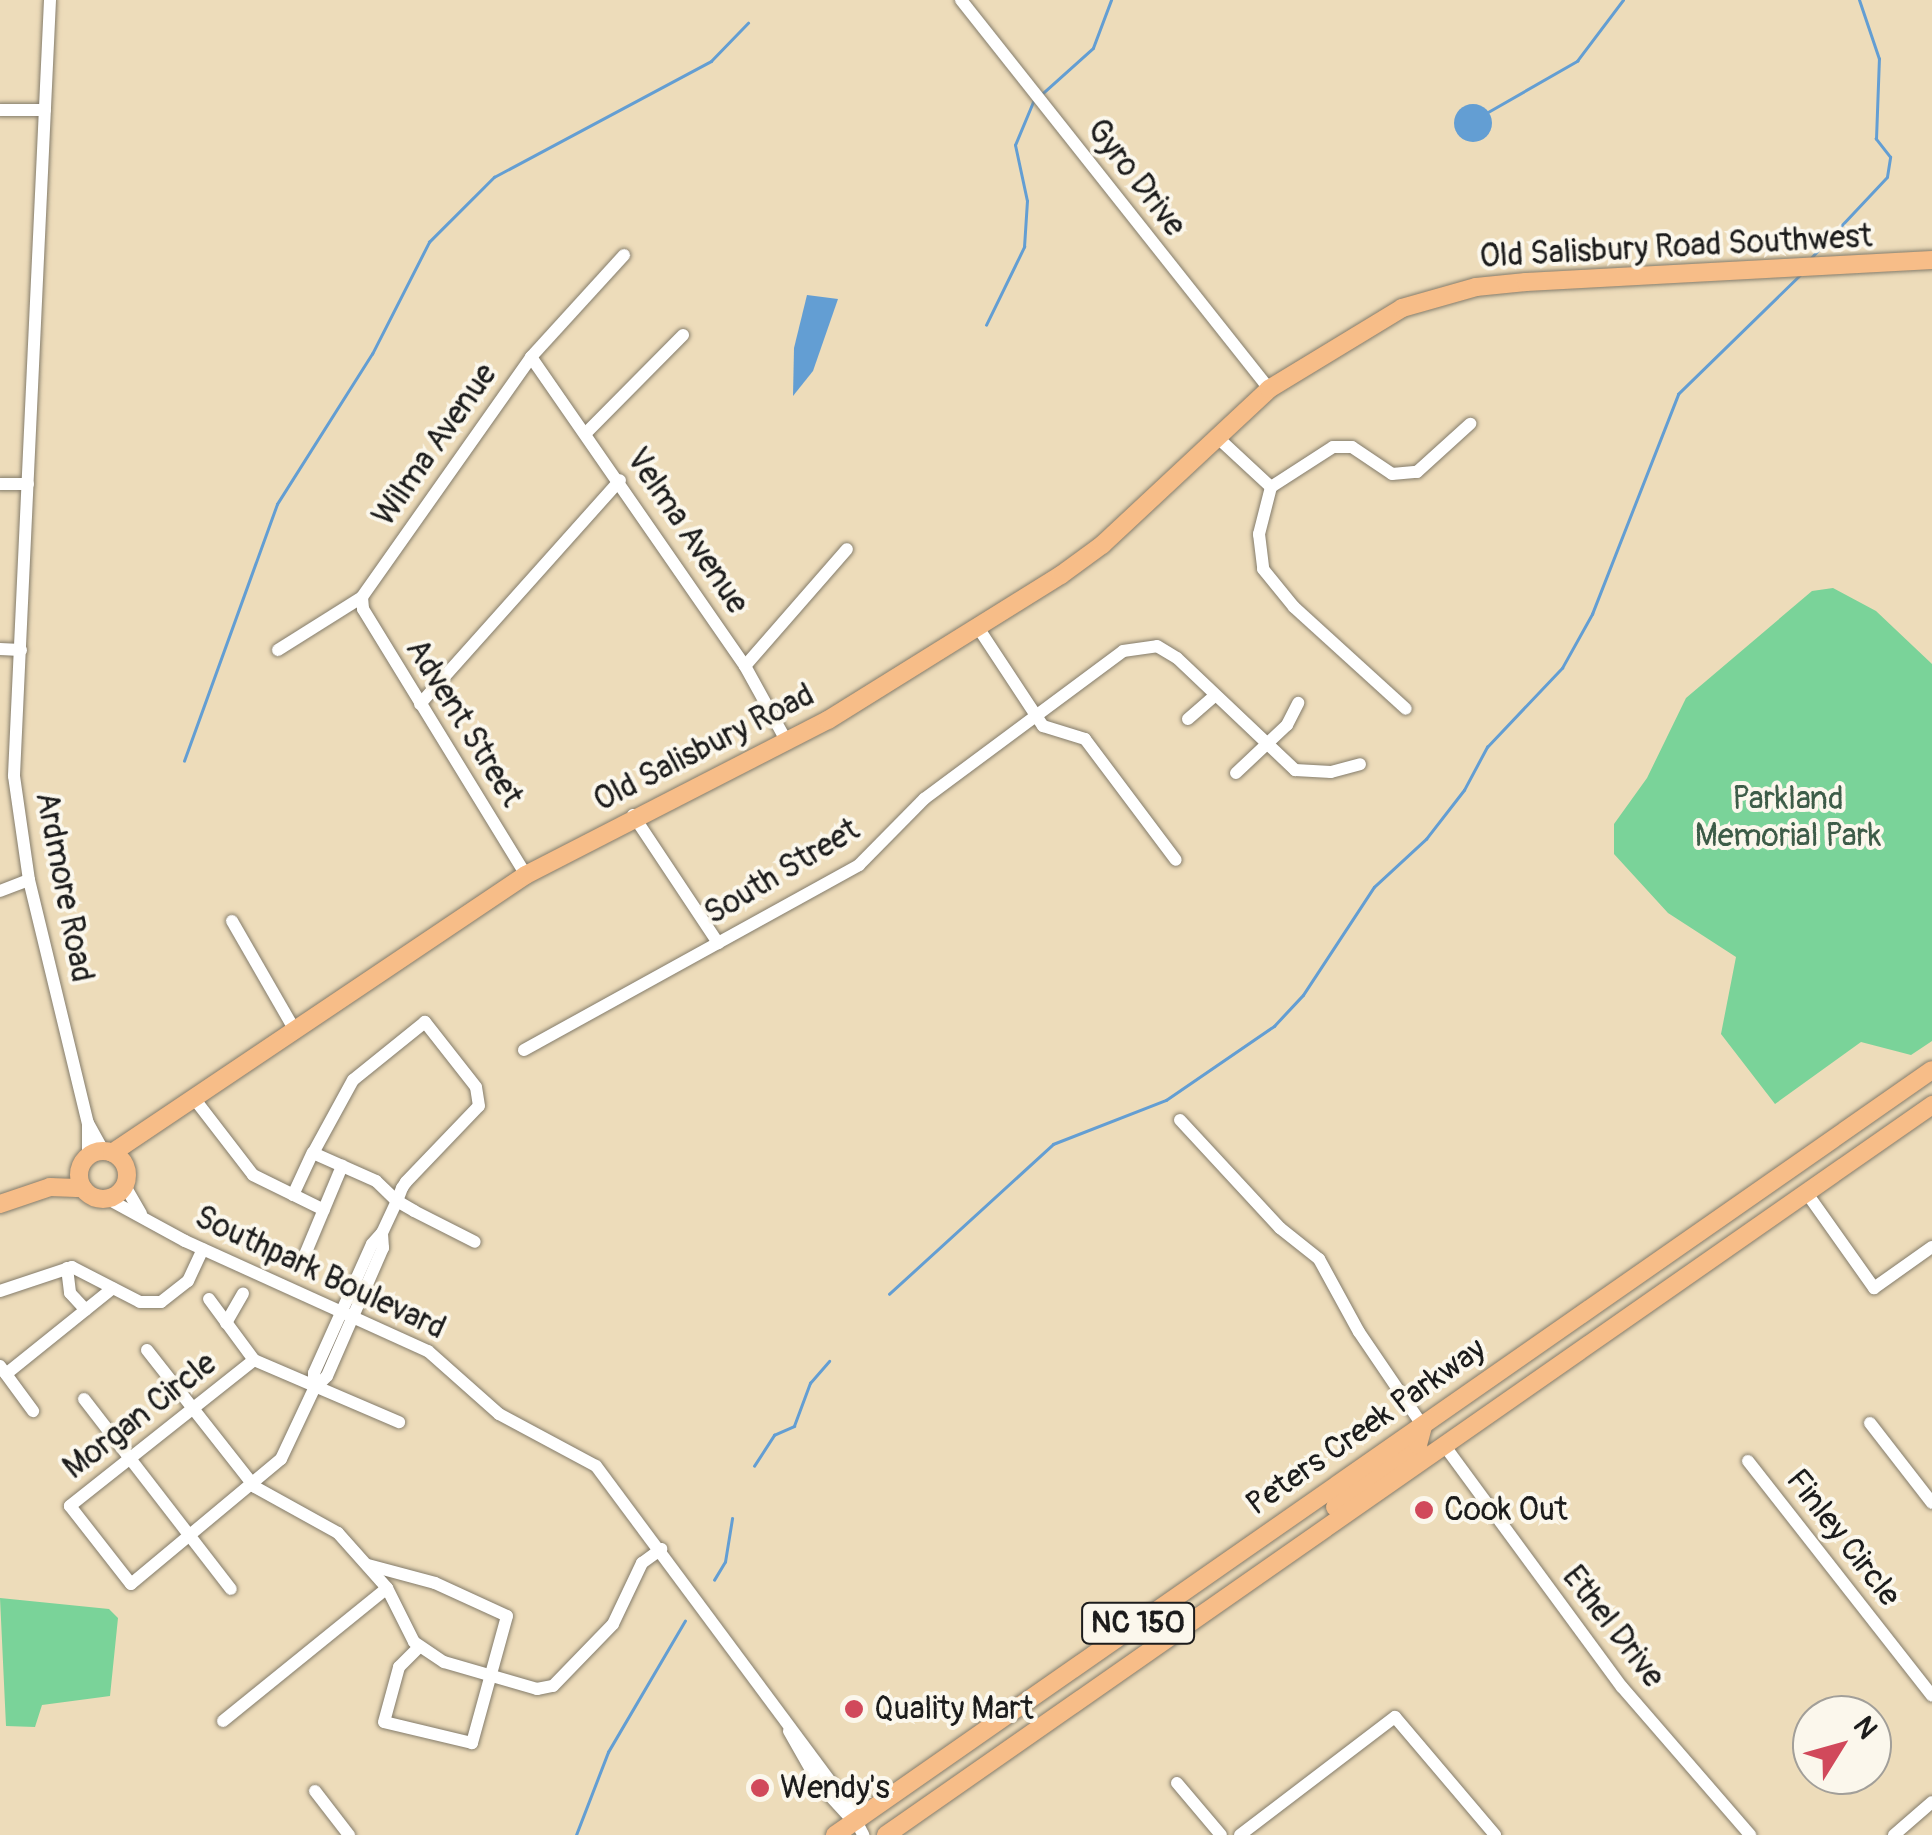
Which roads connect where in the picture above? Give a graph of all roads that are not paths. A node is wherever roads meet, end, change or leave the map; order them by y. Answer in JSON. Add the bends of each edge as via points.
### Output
{"nodes":[{"id":1,"x":50,"y":0,"type":"edge"},
{"id":2,"x":961,"y":0,"type":"edge"},
{"id":3,"x":0,"y":110,"type":"edge"},
{"id":4,"x":45,"y":110,"type":"junction"},
{"id":5,"x":624,"y":255,"type":"dead end"},
{"id":6,"x":1932,"y":260,"type":"edge"},
{"id":7,"x":683,"y":335,"type":"dead end"},
{"id":8,"x":531,"y":357,"type":"junction"},
{"id":9,"x":1269,"y":389,"type":"junction"},
{"id":10,"x":1470,"y":424,"type":"dead end"},
{"id":11,"x":586,"y":433,"type":"junction"},
{"id":12,"x":1217,"y":437,"type":"junction"},
{"id":13,"x":620,"y":480,"type":"junction"},
{"id":14,"x":0,"y":484,"type":"edge"},
{"id":15,"x":28,"y":484,"type":"junction"},
{"id":16,"x":1270,"y":487,"type":"junction"},
{"id":17,"x":848,"y":549,"type":"dead end"},
{"id":18,"x":362,"y":597,"type":"junction"},
{"id":19,"x":977,"y":626,"type":"junction"},
{"id":20,"x":0,"y":649,"type":"edge"},
{"id":21,"x":21,"y":650,"type":"junction"},
{"id":22,"x":278,"y":650,"type":"dead end"},
{"id":23,"x":745,"y":666,"type":"junction"},
{"id":24,"x":1214,"y":696,"type":"junction"},
{"id":25,"x":1298,"y":703,"type":"dead end"},
{"id":26,"x":420,"y":704,"type":"junction"},
{"id":27,"x":1406,"y":709,"type":"dead end"},
{"id":28,"x":1034,"y":716,"type":"junction"},
{"id":29,"x":1188,"y":719,"type":"dead end"},
{"id":30,"x":787,"y":742,"type":"junction"},
{"id":31,"x":1265,"y":748,"type":"junction"},
{"id":32,"x":1360,"y":764,"type":"dead end"},
{"id":33,"x":1236,"y":773,"type":"dead end"},
{"id":34,"x":633,"y":815,"type":"junction"},
{"id":35,"x":1176,"y":860,"type":"dead end"},
{"id":36,"x":526,"y":874,"type":"junction"},
{"id":37,"x":28,"y":880,"type":"junction"},
{"id":38,"x":0,"y":891,"type":"edge"},
{"id":39,"x":232,"y":921,"type":"dead end"},
{"id":40,"x":718,"y":943,"type":"junction"},
{"id":41,"x":294,"y":1028,"type":"junction"},
{"id":42,"x":524,"y":1050,"type":"dead end"},
{"id":43,"x":1932,"y":1070,"type":"edge"},
{"id":44,"x":193,"y":1096,"type":"junction"},
{"id":45,"x":1932,"y":1105,"type":"edge"},
{"id":46,"x":1180,"y":1120,"type":"dead end"},
{"id":47,"x":313,"y":1152,"type":"junction"},
{"id":48,"x":102,"y":1158,"type":"junction"},
{"id":49,"x":342,"y":1166,"type":"junction"},
{"id":50,"x":124,"y":1186,"type":"junction"},
{"id":51,"x":50,"y":1187,"type":"junction"},
{"id":52,"x":83,"y":1188,"type":"junction"},
{"id":53,"x":1806,"y":1192,"type":"junction"},
{"id":54,"x":293,"y":1195,"type":"junction"},
{"id":55,"x":108,"y":1199,"type":"junction"},
{"id":56,"x":397,"y":1200,"type":"junction"},
{"id":57,"x":0,"y":1204,"type":"edge"},
{"id":58,"x":324,"y":1210,"type":"junction"},
{"id":59,"x":142,"y":1216,"type":"junction"},
{"id":60,"x":476,"y":1242,"type":"dead end"},
{"id":61,"x":1932,"y":1247,"type":"edge"},
{"id":62,"x":203,"y":1250,"type":"junction"},
{"id":63,"x":304,"y":1258,"type":"dead end"},
{"id":64,"x":67,"y":1268,"type":"junction"},
{"id":65,"x":113,"y":1288,"type":"junction"},
{"id":66,"x":0,"y":1291,"type":"edge"},
{"id":67,"x":243,"y":1293,"type":"dead end"},
{"id":68,"x":209,"y":1300,"type":"dead end"},
{"id":69,"x":86,"y":1310,"type":"junction"},
{"id":70,"x":349,"y":1311,"type":"junction"},
{"id":71,"x":226,"y":1322,"type":"junction"},
{"id":72,"x":1536,"y":1344,"type":"junction"},
{"id":73,"x":147,"y":1350,"type":"dead end"},
{"id":74,"x":254,"y":1360,"type":"junction"},
{"id":75,"x":3,"y":1370,"type":"edge"},
{"id":76,"x":314,"y":1388,"type":"junction"},
{"id":77,"x":84,"y":1399,"type":"dead end"},
{"id":78,"x":192,"y":1408,"type":"junction"},
{"id":79,"x":34,"y":1411,"type":"dead end"},
{"id":80,"x":399,"y":1422,"type":"dead end"},
{"id":81,"x":1870,"y":1423,"type":"dead end"},
{"id":82,"x":1423,"y":1426,"type":"junction"},
{"id":83,"x":1444,"y":1445,"type":"junction"},
{"id":84,"x":129,"y":1458,"type":"junction"},
{"id":85,"x":1748,"y":1461,"type":"dead end"},
{"id":86,"x":255,"y":1487,"type":"junction"},
{"id":87,"x":1932,"y":1503,"type":"edge"},
{"id":88,"x":191,"y":1537,"type":"junction"},
{"id":89,"x":661,"y":1549,"type":"junction"},
{"id":90,"x":1292,"y":1551,"type":"junction"},
{"id":91,"x":368,"y":1565,"type":"junction"},
{"id":92,"x":387,"y":1588,"type":"junction"},
{"id":93,"x":231,"y":1589,"type":"dead end"},
{"id":94,"x":418,"y":1647,"type":"junction"},
{"id":95,"x":492,"y":1676,"type":"junction"},
{"id":96,"x":1932,"y":1696,"type":"edge"},
{"id":97,"x":224,"y":1720,"type":"dead end"},
{"id":98,"x":1177,"y":1783,"type":"dead end"},
{"id":99,"x":315,"y":1791,"type":"dead end"},
{"id":100,"x":1932,"y":1802,"type":"edge"},
{"id":101,"x":858,"y":1828,"type":"edge"},
{"id":102,"x":350,"y":1835,"type":"edge"},
{"id":103,"x":836,"y":1835,"type":"edge"},
{"id":104,"x":886,"y":1835,"type":"edge"},
{"id":105,"x":1221,"y":1835,"type":"edge"},
{"id":106,"x":1240,"y":1835,"type":"edge"},
{"id":107,"x":1496,"y":1835,"type":"edge"},
{"id":108,"x":1750,"y":1835,"type":"edge"},
{"id":109,"x":1894,"y":1835,"type":"edge"}],
"edges":[{"from":1,"to":4,"type":"street","name":"Ardmore Road"},
{"from":2,"to":9,"type":"street","name":"Gyro Drive"},
{"from":3,"to":4,"type":"street"},
{"from":4,"to":15,"type":"street","name":"Ardmore Road"},
{"from":5,"to":8,"type":"street","name":"Wilma Avenue"},
{"from":6,"to":9,"type":"main road","name":"Old Salisbury Road Southwest","via":[[1476,287],[1402,308]]},
{"from":7,"to":11,"type":"street"},
{"from":8,"to":11,"type":"street","name":"Velma Avenue"},
{"from":8,"to":18,"type":"street","name":"Wilma Avenue"},
{"from":9,"to":12,"type":"main road","name":"Old Salisbury Road"},
{"from":10,"to":16,"type":"street","via":[[1417,472],[1392,474],[1352,447],[1334,447]]},
{"from":11,"to":13,"type":"street","name":"Velma Avenue"},
{"from":12,"to":16,"type":"street"},
{"from":12,"to":19,"type":"main road","name":"Old Salisbury Road","via":[[1102,545]]},
{"from":13,"to":23,"type":"street","name":"Velma Avenue"},
{"from":13,"to":26,"type":"street"},
{"from":14,"to":15,"type":"street"},
{"from":15,"to":21,"type":"street","name":"Ardmore Road"},
{"from":16,"to":27,"type":"street","via":[[1259,534],[1262,569]]},
{"from":17,"to":23,"type":"street"},
{"from":18,"to":22,"type":"street","name":"Wilma Avenue"},
{"from":18,"to":26,"type":"street","name":"Advent Street"},
{"from":19,"to":28,"type":"street"},
{"from":19,"to":30,"type":"main road","name":"Old Salisbury Road"},
{"from":20,"to":21,"type":"street"},
{"from":21,"to":37,"type":"street","name":"Ardmore Road","via":[[14,776]]},
{"from":23,"to":30,"type":"street","name":"Velma Avenue"},
{"from":24,"to":28,"type":"street","name":"South Street","via":[[1177,658],[1144,645],[1123,651]]},
{"from":24,"to":29,"type":"street"},
{"from":24,"to":31,"type":"street"},
{"from":25,"to":31,"type":"street"},
{"from":26,"to":36,"type":"street","name":"Advent Street"},
{"from":28,"to":35,"type":"street","via":[[1043,726],[1085,739]]},
{"from":28,"to":40,"type":"street","name":"South Street","via":[[924,800],[874,854]]},
{"from":30,"to":34,"type":"main road","name":"Old Salisbury Road"},
{"from":31,"to":32,"type":"street","via":[[1308,773]]},
{"from":31,"to":33,"type":"street"},
{"from":34,"to":36,"type":"main road","name":"Old Salisbury Road"},
{"from":34,"to":40,"type":"street"},
{"from":36,"to":41,"type":"main road","name":"Old Salisbury Road"},
{"from":37,"to":38,"type":"street"},
{"from":37,"to":48,"type":"street","name":"Ardmore Road"},
{"from":39,"to":41,"type":"street"},
{"from":40,"to":42,"type":"street","name":"South Street"},
{"from":41,"to":44,"type":"main road","name":"Old Salisbury Road"},
{"from":43,"to":72,"type":"main road","name":"Peters Creek Parkway","number":"NC 150"},
{"from":44,"to":48,"type":"main road","name":"Old Salisbury Road"},
{"from":44,"to":54,"type":"street","via":[[253,1176]]},
{"from":45,"to":53,"type":"main road","name":"Peters Creek Parkway","number":"NC 150"},
{"from":46,"to":82,"type":"street","via":[[1280,1228],[1320,1259],[1359,1332]]},
{"from":47,"to":49,"type":"street"},
{"from":47,"to":54,"type":"street"},
{"from":47,"to":56,"type":"street","name":"Morgan Circle","via":[[353,1080],[424,1022],[476,1087],[480,1104],[419,1165]]},
{"from":48,"to":50,"type":"main road"},
{"from":48,"to":51,"type":"main road","name":"Old Salisbury Road"},
{"from":48,"to":52,"type":"main road"},
{"from":49,"to":56,"type":"street"},
{"from":49,"to":58,"type":"street"},
{"from":50,"to":55,"type":"main road"},
{"from":50,"to":59,"type":"street","name":"Southpark Boulevard"},
{"from":51,"to":52,"type":"main road","name":"Old Salisbury Road"},
{"from":51,"to":57,"type":"main road","name":"Old Salisbury Road"},
{"from":52,"to":55,"type":"main road","name":"Old Salisbury Road"},
{"from":53,"to":61,"type":"street","via":[[1874,1288]]},
{"from":53,"to":83,"type":"main road","name":"Peters Creek Parkway","number":"NC 150"},
{"from":54,"to":58,"type":"street"},
{"from":55,"to":59,"type":"street","name":"Southpark Boulevard"},
{"from":56,"to":60,"type":"street"},
{"from":56,"to":70,"type":"street","name":"Morgan Circle","via":[[382,1232],[383,1248]]},
{"from":58,"to":63,"type":"street"},
{"from":59,"to":62,"type":"street","name":"Southpark Boulevard"},
{"from":62,"to":65,"type":"street","via":[[171,1298],[150,1304]]},
{"from":62,"to":70,"type":"street","name":"Southpark Boulevard"},
{"from":64,"to":65,"type":"street"},
{"from":64,"to":66,"type":"street"},
{"from":64,"to":69,"type":"street","via":[[70,1293]]},
{"from":65,"to":69,"type":"street"},
{"from":67,"to":71,"type":"street"},
{"from":68,"to":71,"type":"street"},
{"from":69,"to":75,"type":"street"},
{"from":70,"to":76,"type":"street","name":"Morgan Circle"},
{"from":70,"to":89,"type":"street","name":"Southpark Boulevard","via":[[456,1370],[517,1426],[596,1466]]},
{"from":71,"to":74,"type":"street"},
{"from":72,"to":82,"type":"main road","name":"Peters Creek Parkway","number":"NC 150"},
{"from":72,"to":83,"type":"main road","via":[[1531,1358],[1437,1429]]},
{"from":73,"to":78,"type":"street"},
{"from":74,"to":76,"type":"street"},
{"from":74,"to":78,"type":"street","name":"Morgan Circle"},
{"from":75,"to":79,"type":"street"},
{"from":76,"to":80,"type":"street"},
{"from":76,"to":86,"type":"street","name":"Morgan Circle","via":[[281,1460]]},
{"from":77,"to":84,"type":"street"},
{"from":78,"to":84,"type":"street","name":"Morgan Circle"},
{"from":78,"to":86,"type":"street"},
{"from":81,"to":87,"type":"street"},
{"from":82,"to":90,"type":"main road","via":[[1418,1445],[1315,1522]]},
{"from":82,"to":101,"type":"main road","name":"Peters Creek Parkway","number":"NC 150"},
{"from":83,"to":90,"type":"main road","name":"Peters Creek Parkway","number":"NC 150"},
{"from":83,"to":108,"type":"street","name":"Ethel Drive","via":[[1622,1687]]},
{"from":84,"to":88,"type":"street"},
{"from":84,"to":88,"type":"street","name":"Morgan Circle","via":[[70,1506],[94,1538],[131,1584]]},
{"from":85,"to":96,"type":"street","name":"Finley Circle"},
{"from":86,"to":88,"type":"street","name":"Morgan Circle"},
{"from":86,"to":91,"type":"street","via":[[338,1533]]},
{"from":88,"to":93,"type":"street"},
{"from":89,"to":95,"type":"street","via":[[642,1563],[623,1610],[560,1682],[537,1688]]},
{"from":89,"to":101,"type":"street","name":"Southpark Boulevard","via":[[820,1784]]},
{"from":90,"to":104,"type":"main road","name":"Peters Creek Parkway","number":"NC 150"},
{"from":91,"to":92,"type":"street"},
{"from":91,"to":95,"type":"street","via":[[435,1583],[506,1616]]},
{"from":92,"to":94,"type":"street"},
{"from":92,"to":97,"type":"street"},
{"from":94,"to":95,"type":"street"},
{"from":94,"to":95,"type":"street","via":[[399,1667],[384,1722],[472,1742]]},
{"from":98,"to":105,"type":"street"},
{"from":99,"to":102,"type":"street"},
{"from":100,"to":109,"type":"street"},
{"from":101,"to":103,"type":"main road","name":"Peters Creek Parkway","number":"NC 150"},
{"from":106,"to":107,"type":"street","via":[[1395,1717]]}]}
